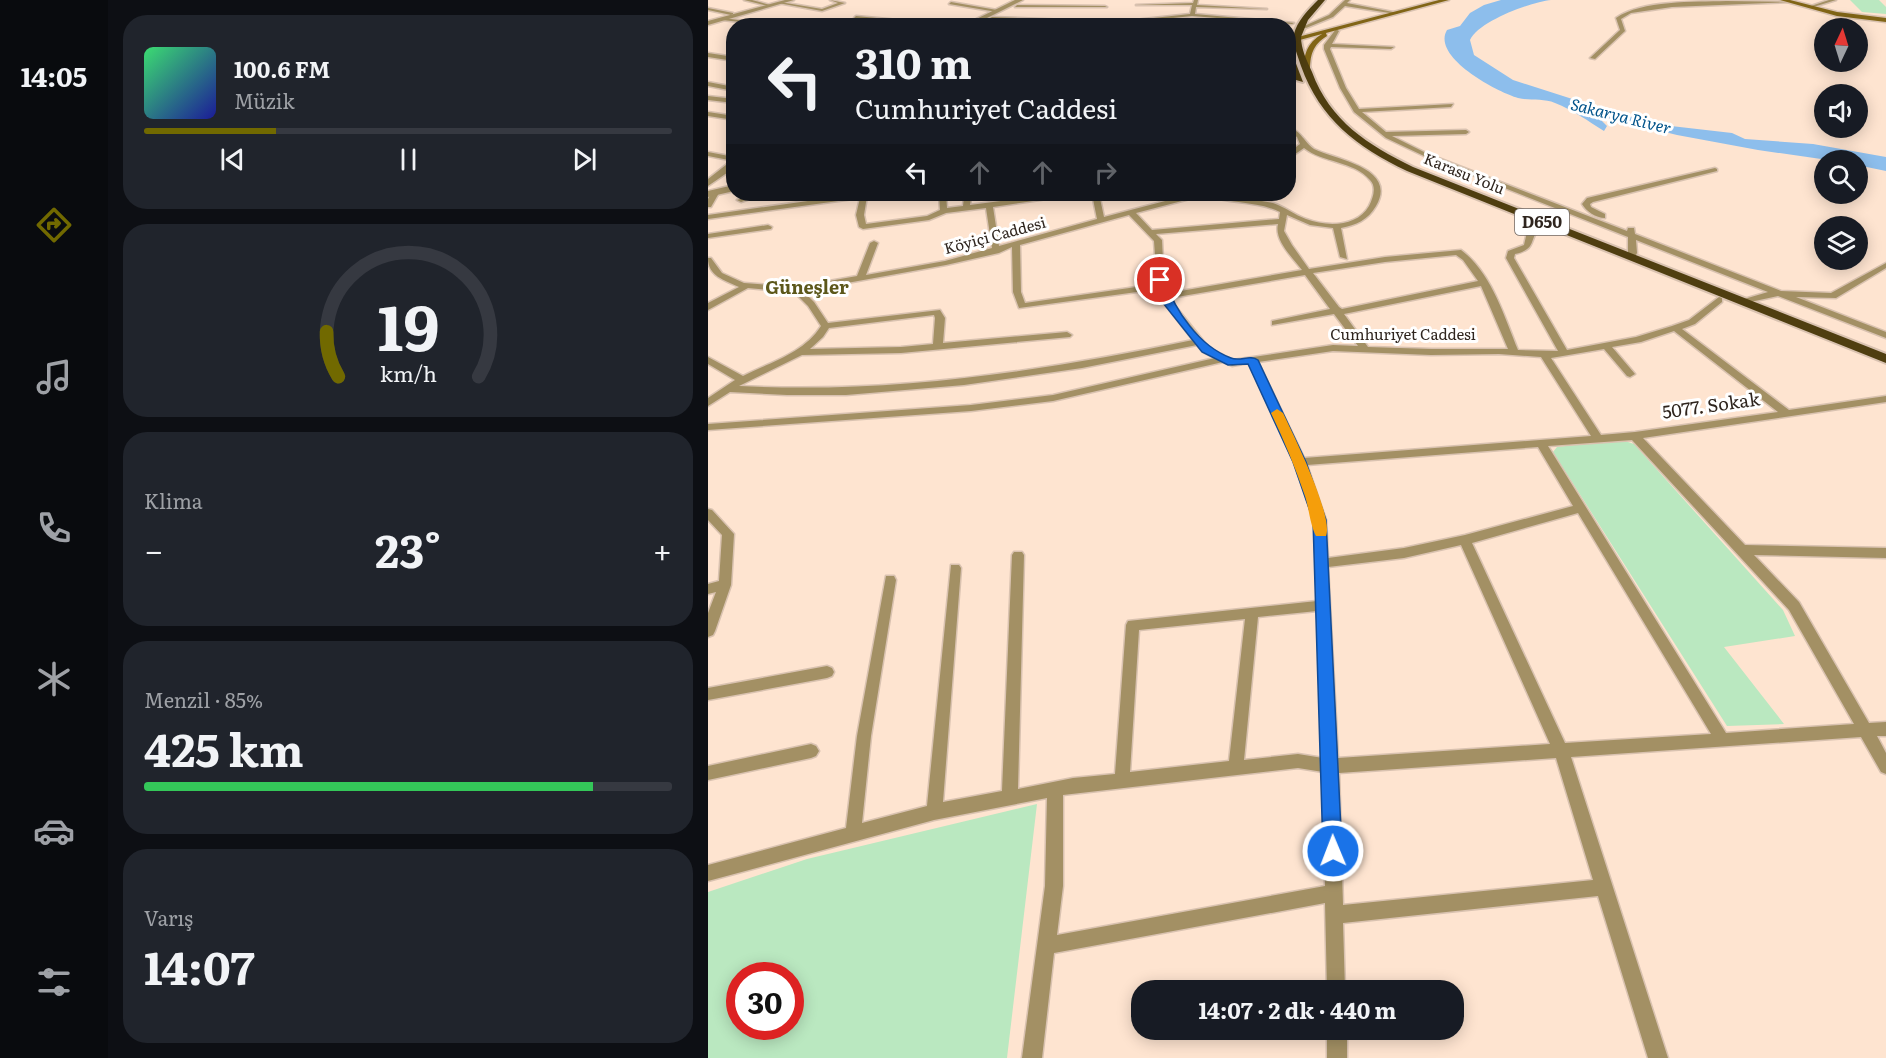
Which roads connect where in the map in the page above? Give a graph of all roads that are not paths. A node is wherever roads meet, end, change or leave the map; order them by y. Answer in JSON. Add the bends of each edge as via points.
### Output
{"nodes":[{"id":1,"x":746,"y":0,"type":"edge"},
{"id":2,"x":792,"y":0,"type":"edge"},
{"id":3,"x":832,"y":0,"type":"edge"},
{"id":4,"x":1029,"y":0,"type":"edge"},
{"id":5,"x":1073,"y":0,"type":"edge"},
{"id":6,"x":1117,"y":0,"type":"edge"},
{"id":7,"x":1313,"y":0,"type":"edge"},
{"id":8,"x":1322,"y":0,"type":"edge"},
{"id":9,"x":1446,"y":0,"type":"edge"},
{"id":10,"x":1834,"y":0,"type":"edge"},
{"id":11,"x":1786,"y":1,"type":"edge"},
{"id":12,"x":782,"y":2,"type":"edge"},
{"id":13,"x":1272,"y":2,"type":"dead end"},
{"id":14,"x":1346,"y":2,"type":"edge"},
{"id":15,"x":951,"y":3,"type":"dead end"},
{"id":16,"x":1019,"y":3,"type":"edge"},
{"id":17,"x":1195,"y":3,"type":"edge"},
{"id":18,"x":1166,"y":4,"type":"junction"},
{"id":19,"x":768,"y":5,"type":"junction"},
{"id":20,"x":1105,"y":7,"type":"dead end"},
{"id":21,"x":1810,"y":8,"type":"junction"},
{"id":22,"x":708,"y":9,"type":"edge"},
{"id":23,"x":1265,"y":9,"type":"junction"},
{"id":24,"x":1136,"y":11,"type":"edge"},
{"id":25,"x":998,"y":12,"type":"junction"},
{"id":26,"x":731,"y":14,"type":"junction"},
{"id":27,"x":1396,"y":14,"type":"junction"},
{"id":28,"x":1191,"y":15,"type":"junction"},
{"id":29,"x":727,"y":18,"type":"edge"},
{"id":30,"x":984,"y":18,"type":"edge"},
{"id":31,"x":992,"y":18,"type":"edge"},
{"id":32,"x":1114,"y":18,"type":"edge"},
{"id":33,"x":1165,"y":18,"type":"junction"},
{"id":34,"x":1229,"y":18,"type":"edge"},
{"id":35,"x":1256,"y":18,"type":"edge"},
{"id":36,"x":724,"y":19,"type":"edge"},
{"id":37,"x":1886,"y":20,"type":"edge"},
{"id":38,"x":708,"y":22,"type":"edge"},
{"id":39,"x":1296,"y":27,"type":"edge"},
{"id":40,"x":1296,"y":28,"type":"edge"},
{"id":41,"x":1296,"y":29,"type":"edge"},
{"id":42,"x":1340,"y":29,"type":"junction"},
{"id":43,"x":1296,"y":30,"type":"edge"},
{"id":44,"x":1296,"y":30,"type":"edge"},
{"id":45,"x":1296,"y":36,"type":"edge"},
{"id":46,"x":1327,"y":45,"type":"junction"},
{"id":47,"x":1391,"y":47,"type":"dead end"},
{"id":48,"x":708,"y":55,"type":"edge"},
{"id":49,"x":726,"y":58,"type":"edge"},
{"id":50,"x":1593,"y":58,"type":"dead end"},
{"id":51,"x":1307,"y":72,"type":"junction"},
{"id":52,"x":1296,"y":73,"type":"edge"},
{"id":53,"x":708,"y":79,"type":"edge"},
{"id":54,"x":726,"y":82,"type":"edge"},
{"id":55,"x":708,"y":84,"type":"edge"},
{"id":56,"x":726,"y":87,"type":"edge"},
{"id":57,"x":708,"y":98,"type":"edge"},
{"id":58,"x":726,"y":100,"type":"edge"},
{"id":59,"x":1451,"y":105,"type":"dead end"},
{"id":60,"x":1356,"y":111,"type":"junction"},
{"id":61,"x":708,"y":114,"type":"edge"},
{"id":62,"x":726,"y":117,"type":"edge"},
{"id":63,"x":1466,"y":132,"type":"dead end"},
{"id":64,"x":1296,"y":133,"type":"edge"},
{"id":65,"x":1384,"y":134,"type":"junction"},
{"id":66,"x":1300,"y":136,"type":"junction"},
{"id":67,"x":1296,"y":137,"type":"edge"},
{"id":68,"x":1304,"y":145,"type":"junction"},
{"id":69,"x":1296,"y":151,"type":"edge"},
{"id":70,"x":708,"y":154,"type":"edge"},
{"id":71,"x":726,"y":157,"type":"edge"},
{"id":72,"x":726,"y":169,"type":"edge"},
{"id":73,"x":1715,"y":170,"type":"dead end"},
{"id":74,"x":726,"y":181,"type":"edge"},
{"id":75,"x":708,"y":183,"type":"edge"},
{"id":76,"x":712,"y":193,"type":"edge"},
{"id":77,"x":819,"y":201,"type":"edge"},
{"id":78,"x":865,"y":201,"type":"edge"},
{"id":79,"x":943,"y":201,"type":"edge"},
{"id":80,"x":967,"y":201,"type":"edge"},
{"id":81,"x":1017,"y":201,"type":"edge"},
{"id":82,"x":1097,"y":201,"type":"edge"},
{"id":83,"x":1152,"y":201,"type":"edge"},
{"id":84,"x":1175,"y":201,"type":"edge"},
{"id":85,"x":1250,"y":201,"type":"edge"},
{"id":86,"x":708,"y":203,"type":"edge"},
{"id":87,"x":989,"y":205,"type":"junction"},
{"id":88,"x":966,"y":208,"type":"junction"},
{"id":89,"x":1152,"y":208,"type":"junction"},
{"id":90,"x":944,"y":211,"type":"junction"},
{"id":91,"x":1284,"y":211,"type":"junction"},
{"id":92,"x":1131,"y":213,"type":"junction"},
{"id":93,"x":708,"y":217,"type":"edge"},
{"id":94,"x":1101,"y":221,"type":"junction"},
{"id":95,"x":1281,"y":221,"type":"junction"},
{"id":96,"x":1337,"y":226,"type":"junction"},
{"id":97,"x":768,"y":227,"type":"dead end"},
{"id":98,"x":1535,"y":227,"type":"junction"},
{"id":99,"x":1152,"y":232,"type":"junction"},
{"id":100,"x":1632,"y":235,"type":"junction"},
{"id":101,"x":708,"y":236,"type":"edge"},
{"id":102,"x":874,"y":243,"type":"dead end"},
{"id":103,"x":1016,"y":245,"type":"junction"},
{"id":104,"x":996,"y":251,"type":"junction"},
{"id":105,"x":1344,"y":257,"type":"dead end"},
{"id":106,"x":1631,"y":257,"type":"junction"},
{"id":107,"x":708,"y":260,"type":"edge"},
{"id":108,"x":1884,"y":268,"type":"edge"},
{"id":109,"x":1310,"y":273,"type":"junction"},
{"id":110,"x":861,"y":278,"type":"junction"},
{"id":111,"x":1482,"y":283,"type":"junction"},
{"id":112,"x":746,"y":286,"type":"junction"},
{"id":113,"x":796,"y":290,"type":"junction"},
{"id":114,"x":1164,"y":291,"type":"junction"},
{"id":115,"x":1774,"y":293,"type":"junction"},
{"id":116,"x":1791,"y":299,"type":"junction"},
{"id":117,"x":1719,"y":300,"type":"junction"},
{"id":118,"x":1744,"y":302,"type":"junction"},
{"id":119,"x":708,"y":308,"type":"edge"},
{"id":120,"x":1340,"y":311,"type":"junction"},
{"id":121,"x":1275,"y":323,"type":"dead end"},
{"id":122,"x":826,"y":326,"type":"junction"},
{"id":123,"x":1886,"y":326,"type":"edge"},
{"id":124,"x":1675,"y":328,"type":"junction"},
{"id":125,"x":1067,"y":335,"type":"dead end"},
{"id":126,"x":1886,"y":335,"type":"edge"},
{"id":127,"x":1197,"y":342,"type":"junction"},
{"id":128,"x":1605,"y":346,"type":"junction"},
{"id":129,"x":938,"y":347,"type":"junction"},
{"id":130,"x":1365,"y":348,"type":"junction"},
{"id":131,"x":798,"y":351,"type":"junction"},
{"id":132,"x":1514,"y":352,"type":"junction"},
{"id":133,"x":1564,"y":353,"type":"junction"},
{"id":134,"x":1544,"y":354,"type":"junction"},
{"id":135,"x":1886,"y":359,"type":"edge"},
{"id":136,"x":708,"y":360,"type":"edge"},
{"id":137,"x":1221,"y":360,"type":"junction"},
{"id":138,"x":1252,"y":360,"type":"junction"},
{"id":139,"x":1886,"y":369,"type":"edge"},
{"id":140,"x":1630,"y":374,"type":"dead end"},
{"id":141,"x":743,"y":380,"type":"junction"},
{"id":142,"x":728,"y":389,"type":"junction"},
{"id":143,"x":1886,"y":399,"type":"edge"},
{"id":144,"x":708,"y":403,"type":"edge"},
{"id":145,"x":1786,"y":413,"type":"junction"},
{"id":146,"x":708,"y":427,"type":"edge"},
{"id":147,"x":1635,"y":436,"type":"junction"},
{"id":148,"x":1598,"y":438,"type":"junction"},
{"id":149,"x":1541,"y":444,"type":"junction"},
{"id":150,"x":1300,"y":462,"type":"junction"},
{"id":151,"x":1581,"y":508,"type":"junction"},
{"id":152,"x":708,"y":513,"type":"edge"},
{"id":153,"x":1465,"y":540,"type":"junction"},
{"id":154,"x":1745,"y":550,"type":"junction"},
{"id":155,"x":1886,"y":553,"type":"edge"},
{"id":156,"x":1018,"y":555,"type":"dead end"},
{"id":157,"x":1323,"y":563,"type":"junction"},
{"id":158,"x":955,"y":568,"type":"dead end"},
{"id":159,"x":890,"y":580,"type":"dead end"},
{"id":160,"x":725,"y":585,"type":"junction"},
{"id":161,"x":708,"y":590,"type":"edge"},
{"id":162,"x":1325,"y":605,"type":"junction"},
{"id":163,"x":1252,"y":613,"type":"junction"},
{"id":164,"x":708,"y":631,"type":"edge"},
{"id":165,"x":827,"y":672,"type":"dead end"},
{"id":166,"x":708,"y":694,"type":"edge"},
{"id":167,"x":1865,"y":729,"type":"junction"},
{"id":168,"x":1886,"y":729,"type":"edge"},
{"id":169,"x":1722,"y":739,"type":"junction"},
{"id":170,"x":811,"y":751,"type":"dead end"},
{"id":171,"x":1561,"y":751,"type":"junction"},
{"id":172,"x":1236,"y":766,"type":"junction"},
{"id":173,"x":1331,"y":766,"type":"junction"},
{"id":174,"x":1886,"y":768,"type":"edge"},
{"id":175,"x":708,"y":773,"type":"edge"},
{"id":176,"x":1122,"y":780,"type":"junction"},
{"id":177,"x":1055,"y":789,"type":"junction"},
{"id":178,"x":1010,"y":798,"type":"junction"},
{"id":179,"x":934,"y":812,"type":"junction"},
{"id":180,"x":853,"y":834,"type":"junction"},
{"id":181,"x":708,"y":873,"type":"edge"},
{"id":182,"x":1604,"y":887,"type":"junction"},
{"id":183,"x":1334,"y":893,"type":"junction"},
{"id":184,"x":1334,"y":915,"type":"junction"},
{"id":185,"x":1046,"y":946,"type":"junction"},
{"id":186,"x":1336,"y":980,"type":"edge"},
{"id":187,"x":1337,"y":1040,"type":"edge"},
{"id":188,"x":1032,"y":1058,"type":"edge"},
{"id":189,"x":1337,"y":1058,"type":"edge"},
{"id":190,"x":1658,"y":1058,"type":"edge"}],
"edges":[{"from":1,"to":19,"type":"street"},
{"from":2,"to":12,"type":"street"},
{"from":3,"to":12,"type":"street","via":[[843,3],[822,10]]},
{"from":4,"to":16,"type":"street"},
{"from":5,"to":6,"type":"street"},
{"from":7,"to":39,"type":"highway"},
{"from":8,"to":40,"type":"highway"},
{"from":9,"to":27,"type":"main road"},
{"from":10,"to":21,"type":"street"},
{"from":11,"to":21,"type":"main road"},
{"from":11,"to":50,"type":"street","via":[[1664,6],[1626,12],[1618,18],[1623,30]]},
{"from":12,"to":19,"type":"street"},
{"from":12,"to":29,"type":"street"},
{"from":13,"to":23,"type":"street"},
{"from":14,"to":27,"type":"street"},
{"from":14,"to":41,"type":"street","via":[[1331,16]]},
{"from":15,"to":25,"type":"street"},
{"from":16,"to":20,"type":"street"},
{"from":16,"to":25,"type":"street"},
{"from":16,"to":31,"type":"street"},
{"from":17,"to":18,"type":"street"},
{"from":17,"to":23,"type":"street"},
{"from":17,"to":28,"type":"street"},
{"from":18,"to":24,"type":"street"},
{"from":18,"to":33,"type":"street"},
{"from":19,"to":26,"type":"street"},
{"from":21,"to":37,"type":"main road"},
{"from":22,"to":26,"type":"street"},
{"from":23,"to":35,"type":"street"},
{"from":24,"to":32,"type":"street"},
{"from":24,"to":33,"type":"street"},
{"from":25,"to":30,"type":"street"},
{"from":26,"to":38,"type":"street"},
{"from":27,"to":42,"type":"main road"},
{"from":28,"to":33,"type":"street"},
{"from":28,"to":34,"type":"street"},
{"from":36,"to":38,"type":"street"},
{"from":42,"to":43,"type":"main road"},
{"from":42,"to":44,"type":"main road"},
{"from":42,"to":46,"type":"street"},
{"from":42,"to":51,"type":"main road","via":[[1319,38],[1310,47]]},
{"from":45,"to":51,"type":"highway","name":"Karasu Yolu","number":"D650"},
{"from":46,"to":47,"type":"street"},
{"from":46,"to":60,"type":"street","via":[[1340,84]]},
{"from":48,"to":49,"type":"street"},
{"from":51,"to":106,"type":"highway","name":"Karasu Yolu","number":"D650","via":[[1325,111],[1336,123],[1391,160]]},
{"from":52,"to":98,"type":"highway","name":"Karasu Yolu","number":"D650","via":[[1320,116],[1346,140],[1386,165]]},
{"from":53,"to":54,"type":"street"},
{"from":55,"to":56,"type":"street"},
{"from":57,"to":58,"type":"street"},
{"from":59,"to":60,"type":"street"},
{"from":60,"to":65,"type":"street"},
{"from":61,"to":62,"type":"street"},
{"from":63,"to":65,"type":"street"},
{"from":64,"to":66,"type":"street"},
{"from":65,"to":100,"type":"street","via":[[1426,155]]},
{"from":66,"to":67,"type":"street"},
{"from":66,"to":68,"type":"street"},
{"from":68,"to":69,"type":"street"},
{"from":68,"to":96,"type":"street","via":[[1375,180],[1378,191],[1373,206],[1363,218]]},
{"from":70,"to":71,"type":"street"},
{"from":72,"to":75,"type":"street"},
{"from":73,"to":100,"type":"street","via":[[1586,204]]},
{"from":74,"to":76,"type":"street"},
{"from":76,"to":86,"type":"street"},
{"from":77,"to":93,"type":"street"},
{"from":78,"to":90,"type":"street","via":[[863,226],[930,218]]},
{"from":79,"to":90,"type":"street"},
{"from":80,"to":88,"type":"street"},
{"from":81,"to":87,"type":"street"},
{"from":82,"to":94,"type":"street"},
{"from":83,"to":89,"type":"street"},
{"from":84,"to":89,"type":"street","name":"Köyiçi Caddesi"},
{"from":85,"to":91,"type":"street"},
{"from":87,"to":88,"type":"street"},
{"from":87,"to":104,"type":"street"},
{"from":88,"to":90,"type":"street"},
{"from":89,"to":92,"type":"street","name":"Köyiçi Caddesi"},
{"from":91,"to":95,"type":"street"},
{"from":91,"to":96,"type":"street","via":[[1304,221]]},
{"from":92,"to":94,"type":"street","name":"Köyiçi Caddesi"},
{"from":92,"to":99,"type":"street"},
{"from":94,"to":103,"type":"street","name":"Köyiçi Caddesi"},
{"from":95,"to":99,"type":"street"},
{"from":95,"to":109,"type":"street","via":[[1280,231],[1288,246]]},
{"from":96,"to":105,"type":"street"},
{"from":97,"to":101,"type":"street"},
{"from":98,"to":117,"type":"highway","name":"Karasu Yolu","number":"D650"},
{"from":98,"to":133,"type":"street","via":[[1527,249],[1511,253],[1510,258]]},
{"from":99,"to":114,"type":"street","via":[[1158,240]]},
{"from":100,"to":106,"type":"street"},
{"from":100,"to":115,"type":"street"},
{"from":102,"to":110,"type":"street"},
{"from":103,"to":104,"type":"street","name":"Köyiçi Caddesi"},
{"from":103,"to":114,"type":"street","via":[[1017,292],[1022,306]]},
{"from":104,"to":110,"type":"street","name":"Köyiçi Caddesi"},
{"from":106,"to":118,"type":"highway","name":"Karasu Yolu","number":"D650"},
{"from":107,"to":112,"type":"street","name":"Köyiçi Caddesi","via":[[719,275]]},
{"from":108,"to":115,"type":"street","via":[[1833,296]]},
{"from":109,"to":111,"type":"street","via":[[1390,257],[1458,252],[1466,255]]},
{"from":109,"to":114,"type":"street"},
{"from":109,"to":120,"type":"street"},
{"from":110,"to":113,"type":"street","name":"Köyiçi Caddesi"},
{"from":111,"to":120,"type":"street"},
{"from":111,"to":132,"type":"street"},
{"from":112,"to":113,"type":"street","name":"Köyiçi Caddesi"},
{"from":112,"to":119,"type":"street"},
{"from":113,"to":122,"type":"street"},
{"from":114,"to":127,"type":"street","via":[[1168,303]]},
{"from":115,"to":116,"type":"street"},
{"from":115,"to":118,"type":"street"},
{"from":116,"to":123,"type":"street"},
{"from":116,"to":126,"type":"street"},
{"from":117,"to":124,"type":"street","name":"Cumhuriyet Caddesi","via":[[1692,322]]},
{"from":117,"to":139,"type":"highway","name":"Karasu Yolu","number":"D650"},
{"from":118,"to":135,"type":"highway","name":"Karasu Yolu","number":"D650"},
{"from":120,"to":121,"type":"street"},
{"from":120,"to":130,"type":"street"},
{"from":122,"to":129,"type":"street","via":[[937,312]]},
{"from":122,"to":131,"type":"street","via":[[822,334]]},
{"from":124,"to":128,"type":"street","name":"Cumhuriyet Caddesi"},
{"from":124,"to":145,"type":"street"},
{"from":125,"to":129,"type":"street"},
{"from":127,"to":137,"type":"street"},
{"from":127,"to":142,"type":"street","via":[[1049,371],[912,387],[822,391]]},
{"from":128,"to":133,"type":"street","name":"Cumhuriyet Caddesi"},
{"from":128,"to":140,"type":"street"},
{"from":129,"to":131,"type":"street"},
{"from":130,"to":132,"type":"street","name":"Cumhuriyet Caddesi"},
{"from":130,"to":138,"type":"street","name":"Cumhuriyet Caddesi","via":[[1333,348]]},
{"from":131,"to":141,"type":"street"},
{"from":132,"to":134,"type":"street","name":"Cumhuriyet Caddesi"},
{"from":133,"to":134,"type":"street","name":"Cumhuriyet Caddesi"},
{"from":134,"to":148,"type":"street"},
{"from":136,"to":141,"type":"street"},
{"from":137,"to":138,"type":"street","name":"Cumhuriyet Caddesi"},
{"from":137,"to":146,"type":"street","name":"Cumhuriyet Caddesi","via":[[1053,398],[971,408]]},
{"from":138,"to":150,"type":"street"},
{"from":141,"to":142,"type":"street"},
{"from":142,"to":144,"type":"street"},
{"from":143,"to":145,"type":"street","name":"5077. Sokak"},
{"from":145,"to":147,"type":"street","name":"5077. Sokak"},
{"from":147,"to":148,"type":"street","name":"5077. Sokak"},
{"from":147,"to":154,"type":"street"},
{"from":148,"to":149,"type":"street","name":"5077. Sokak"},
{"from":149,"to":150,"type":"street","name":"5077. Sokak"},
{"from":149,"to":151,"type":"street"},
{"from":150,"to":157,"type":"street","via":[[1320,520]]},
{"from":151,"to":153,"type":"street"},
{"from":151,"to":169,"type":"street"},
{"from":152,"to":160,"type":"street","via":[[728,534]]},
{"from":153,"to":157,"type":"street","via":[[1404,553]]},
{"from":153,"to":171,"type":"street"},
{"from":154,"to":155,"type":"street"},
{"from":154,"to":167,"type":"street","via":[[1794,606]]},
{"from":156,"to":178,"type":"street"},
{"from":157,"to":162,"type":"street"},
{"from":158,"to":179,"type":"street"},
{"from":159,"to":180,"type":"street","via":[[864,736]]},
{"from":160,"to":161,"type":"street"},
{"from":160,"to":164,"type":"street"},
{"from":162,"to":163,"type":"street"},
{"from":162,"to":173,"type":"street"},
{"from":163,"to":172,"type":"street"},
{"from":163,"to":176,"type":"street","via":[[1133,625]]},
{"from":165,"to":166,"type":"street"},
{"from":167,"to":168,"type":"street"},
{"from":167,"to":169,"type":"street"},
{"from":167,"to":174,"type":"street"},
{"from":169,"to":171,"type":"street"},
{"from":170,"to":175,"type":"street"},
{"from":171,"to":173,"type":"street"},
{"from":171,"to":182,"type":"street"},
{"from":172,"to":173,"type":"street","via":[[1298,761]]},
{"from":172,"to":176,"type":"street"},
{"from":173,"to":183,"type":"street"},
{"from":176,"to":177,"type":"street"},
{"from":177,"to":178,"type":"street"},
{"from":177,"to":185,"type":"street","via":[[1054,886]]},
{"from":178,"to":179,"type":"street"},
{"from":179,"to":180,"type":"street"},
{"from":180,"to":181,"type":"street"},
{"from":182,"to":184,"type":"street"},
{"from":182,"to":190,"type":"street"},
{"from":183,"to":184,"type":"street"},
{"from":183,"to":185,"type":"street"},
{"from":184,"to":186,"type":"street"},
{"from":185,"to":188,"type":"street"},
{"from":187,"to":189,"type":"street"}]}
